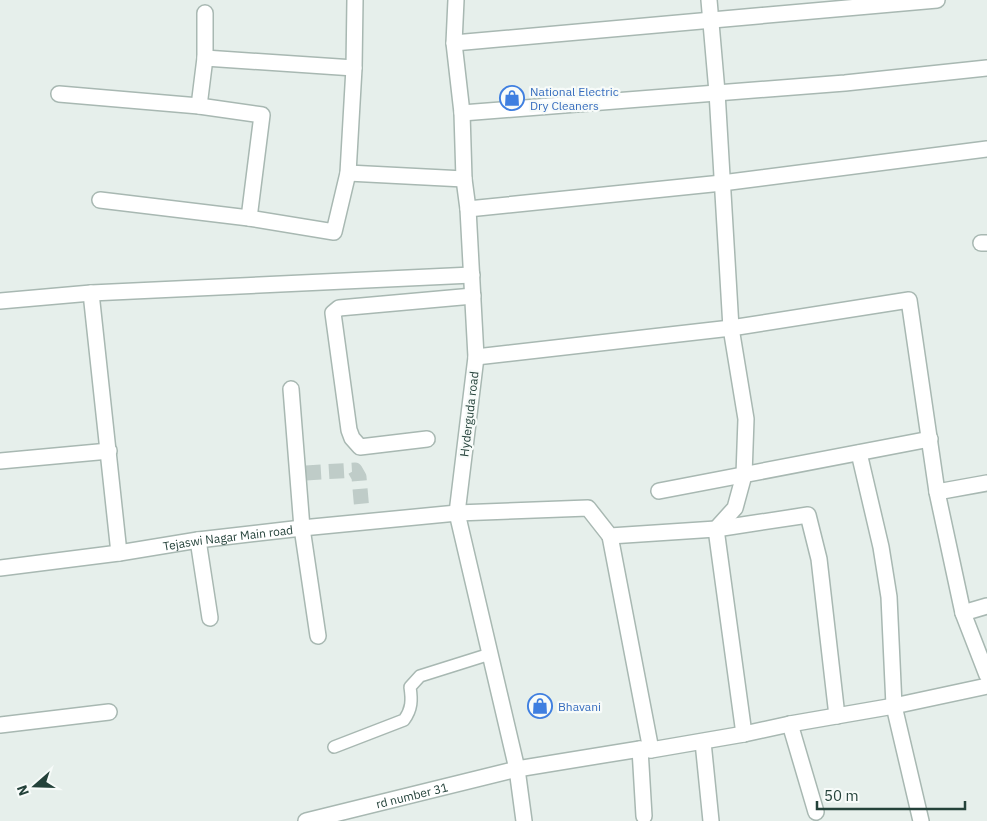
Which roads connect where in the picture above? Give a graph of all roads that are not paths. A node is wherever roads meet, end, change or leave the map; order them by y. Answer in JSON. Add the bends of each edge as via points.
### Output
{"nodes":[{"id":1,"x":355,"y":0,"type":"edge"},
{"id":2,"x":456,"y":0,"type":"edge"},
{"id":3,"x":708,"y":0,"type":"edge"},
{"id":4,"x":937,"y":0,"type":"edge"},
{"id":5,"x":205,"y":13,"type":"dead end"},
{"id":6,"x":710,"y":20,"type":"junction"},
{"id":7,"x":454,"y":43,"type":"junction"},
{"id":8,"x":205,"y":58,"type":"junction"},
{"id":9,"x":354,"y":68,"type":"junction"},
{"id":10,"x":987,"y":68,"type":"edge"},
{"id":11,"x":717,"y":92,"type":"junction"},
{"id":12,"x":59,"y":94,"type":"dead end"},
{"id":13,"x":199,"y":106,"type":"junction"},
{"id":14,"x":462,"y":113,"type":"junction"},
{"id":15,"x":987,"y":149,"type":"edge"},
{"id":16,"x":348,"y":173,"type":"junction"},
{"id":17,"x":464,"y":179,"type":"junction"},
{"id":18,"x":722,"y":183,"type":"junction"},
{"id":19,"x":100,"y":200,"type":"dead end"},
{"id":20,"x":468,"y":209,"type":"junction"},
{"id":21,"x":249,"y":218,"type":"junction"},
{"id":22,"x":472,"y":275,"type":"junction"},
{"id":23,"x":91,"y":293,"type":"junction"},
{"id":24,"x":473,"y":296,"type":"junction"},
{"id":25,"x":0,"y":301,"type":"edge"},
{"id":26,"x":731,"y":328,"type":"junction"},
{"id":27,"x":476,"y":358,"type":"junction"},
{"id":28,"x":291,"y":388,"type":"dead end"},
{"id":29,"x":428,"y":439,"type":"dead end"},
{"id":30,"x":930,"y":439,"type":"junction"},
{"id":31,"x":109,"y":451,"type":"junction"},
{"id":32,"x":859,"y":453,"type":"junction"},
{"id":33,"x":0,"y":461,"type":"edge"},
{"id":34,"x":744,"y":475,"type":"junction"},
{"id":35,"x":987,"y":483,"type":"edge"},
{"id":36,"x":659,"y":491,"type":"dead end"},
{"id":37,"x":937,"y":492,"type":"junction"},
{"id":38,"x":457,"y":513,"type":"junction"},
{"id":39,"x":302,"y":528,"type":"junction"},
{"id":40,"x":716,"y":530,"type":"junction"},
{"id":41,"x":610,"y":536,"type":"junction"},
{"id":42,"x":198,"y":540,"type":"junction"},
{"id":43,"x":119,"y":553,"type":"junction"},
{"id":44,"x":0,"y":568,"type":"edge"},
{"id":45,"x":987,"y":606,"type":"edge"},
{"id":46,"x":963,"y":613,"type":"junction"},
{"id":47,"x":210,"y":618,"type":"dead end"},
{"id":48,"x":318,"y":636,"type":"dead end"},
{"id":49,"x":490,"y":654,"type":"junction"},
{"id":50,"x":987,"y":676,"type":"edge"},
{"id":51,"x":987,"y":686,"type":"edge"},
{"id":52,"x":894,"y":706,"type":"junction"},
{"id":53,"x":109,"y":712,"type":"dead end"},
{"id":54,"x":837,"y":716,"type":"junction"},
{"id":55,"x":790,"y":724,"type":"junction"},
{"id":56,"x":0,"y":725,"type":"edge"},
{"id":57,"x":744,"y":734,"type":"junction"},
{"id":58,"x":703,"y":742,"type":"junction"},
{"id":59,"x":334,"y":747,"type":"dead end"},
{"id":60,"x":646,"y":750,"type":"junction"},
{"id":61,"x":517,"y":769,"type":"junction"},
{"id":62,"x":816,"y":812,"type":"dead end"},
{"id":63,"x":644,"y":816,"type":"dead end"},
{"id":64,"x":306,"y":821,"type":"edge"},
{"id":65,"x":524,"y":821,"type":"edge"},
{"id":66,"x":711,"y":821,"type":"edge"},
{"id":67,"x":921,"y":821,"type":"edge"}],
"edges":[{"from":1,"to":9,"type":"street"},
{"from":2,"to":7,"type":"street","name":"Hyderguda road"},
{"from":3,"to":6,"type":"street"},
{"from":4,"to":6,"type":"street"},
{"from":5,"to":8,"type":"street"},
{"from":6,"to":7,"type":"street"},
{"from":6,"to":11,"type":"street"},
{"from":7,"to":14,"type":"street","name":"Hyderguda road"},
{"from":8,"to":9,"type":"street"},
{"from":8,"to":13,"type":"street"},
{"from":9,"to":16,"type":"street"},
{"from":10,"to":11,"type":"street"},
{"from":11,"to":14,"type":"street"},
{"from":11,"to":18,"type":"street"},
{"from":12,"to":13,"type":"street"},
{"from":13,"to":21,"type":"street","via":[[262,115]]},
{"from":14,"to":17,"type":"street","name":"Hyderguda road"},
{"from":15,"to":18,"type":"street"},
{"from":16,"to":17,"type":"street"},
{"from":16,"to":21,"type":"street","via":[[334,232]]},
{"from":17,"to":20,"type":"street","name":"Hyderguda road"},
{"from":18,"to":20,"type":"street"},
{"from":18,"to":26,"type":"street"},
{"from":19,"to":21,"type":"street"},
{"from":20,"to":22,"type":"street","name":"Hyderguda road"},
{"from":22,"to":23,"type":"street"},
{"from":22,"to":24,"type":"street","name":"Hyderguda road"},
{"from":23,"to":25,"type":"street"},
{"from":23,"to":31,"type":"street"},
{"from":24,"to":27,"type":"street","name":"Hyderguda road"},
{"from":24,"to":29,"type":"street","via":[[339,308],[333,314],[349,430],[356,444],[360,447]]},
{"from":26,"to":27,"type":"street"},
{"from":26,"to":30,"type":"street","via":[[909,300]]},
{"from":26,"to":34,"type":"street","via":[[746,419]]},
{"from":27,"to":38,"type":"street","name":"Hyderguda road"},
{"from":28,"to":39,"type":"street","via":[[302,473]]},
{"from":30,"to":32,"type":"street"},
{"from":30,"to":37,"type":"street"},
{"from":31,"to":33,"type":"street"},
{"from":31,"to":43,"type":"street"},
{"from":32,"to":34,"type":"street"},
{"from":32,"to":52,"type":"street","via":[[889,597]]},
{"from":34,"to":36,"type":"street"},
{"from":34,"to":40,"type":"street","via":[[735,508]]},
{"from":35,"to":37,"type":"street"},
{"from":37,"to":46,"type":"street"},
{"from":38,"to":39,"type":"street","name":"Tejaswi Nagar Main road","via":[[362,516]]},
{"from":38,"to":41,"type":"street","name":"Tejaswi Nagar Main road","via":[[588,508]]},
{"from":38,"to":49,"type":"street","name":"Hyderguda road"},
{"from":39,"to":42,"type":"street","name":"Tejaswi Nagar Main road"},
{"from":39,"to":48,"type":"street"},
{"from":40,"to":41,"type":"street"},
{"from":40,"to":54,"type":"street","via":[[808,515],[819,559]]},
{"from":40,"to":57,"type":"street"},
{"from":41,"to":60,"type":"street"},
{"from":42,"to":43,"type":"street","name":"Tejaswi Nagar Main road"},
{"from":42,"to":47,"type":"street"},
{"from":43,"to":44,"type":"street","name":"Tejaswi Nagar Main road"},
{"from":45,"to":46,"type":"street"},
{"from":46,"to":50,"type":"street"},
{"from":49,"to":59,"type":"lane","via":[[420,676],[410,687],[410,711],[404,720]]},
{"from":49,"to":61,"type":"street","name":"Hyderguda road"},
{"from":51,"to":52,"type":"street","name":"rd number 31"},
{"from":52,"to":54,"type":"street","name":"rd number 31"},
{"from":52,"to":67,"type":"street"},
{"from":53,"to":56,"type":"street"},
{"from":54,"to":55,"type":"street","name":"rd number 31"},
{"from":55,"to":57,"type":"street","name":"rd number 31"},
{"from":55,"to":62,"type":"street"},
{"from":57,"to":58,"type":"street","name":"rd number 31"},
{"from":58,"to":60,"type":"street","name":"rd number 31"},
{"from":58,"to":66,"type":"street"},
{"from":60,"to":61,"type":"street","name":"rd number 31"},
{"from":60,"to":63,"type":"street"},
{"from":61,"to":64,"type":"street","name":"rd number 31"},
{"from":61,"to":65,"type":"street","name":"Hyderguda road"}]}
